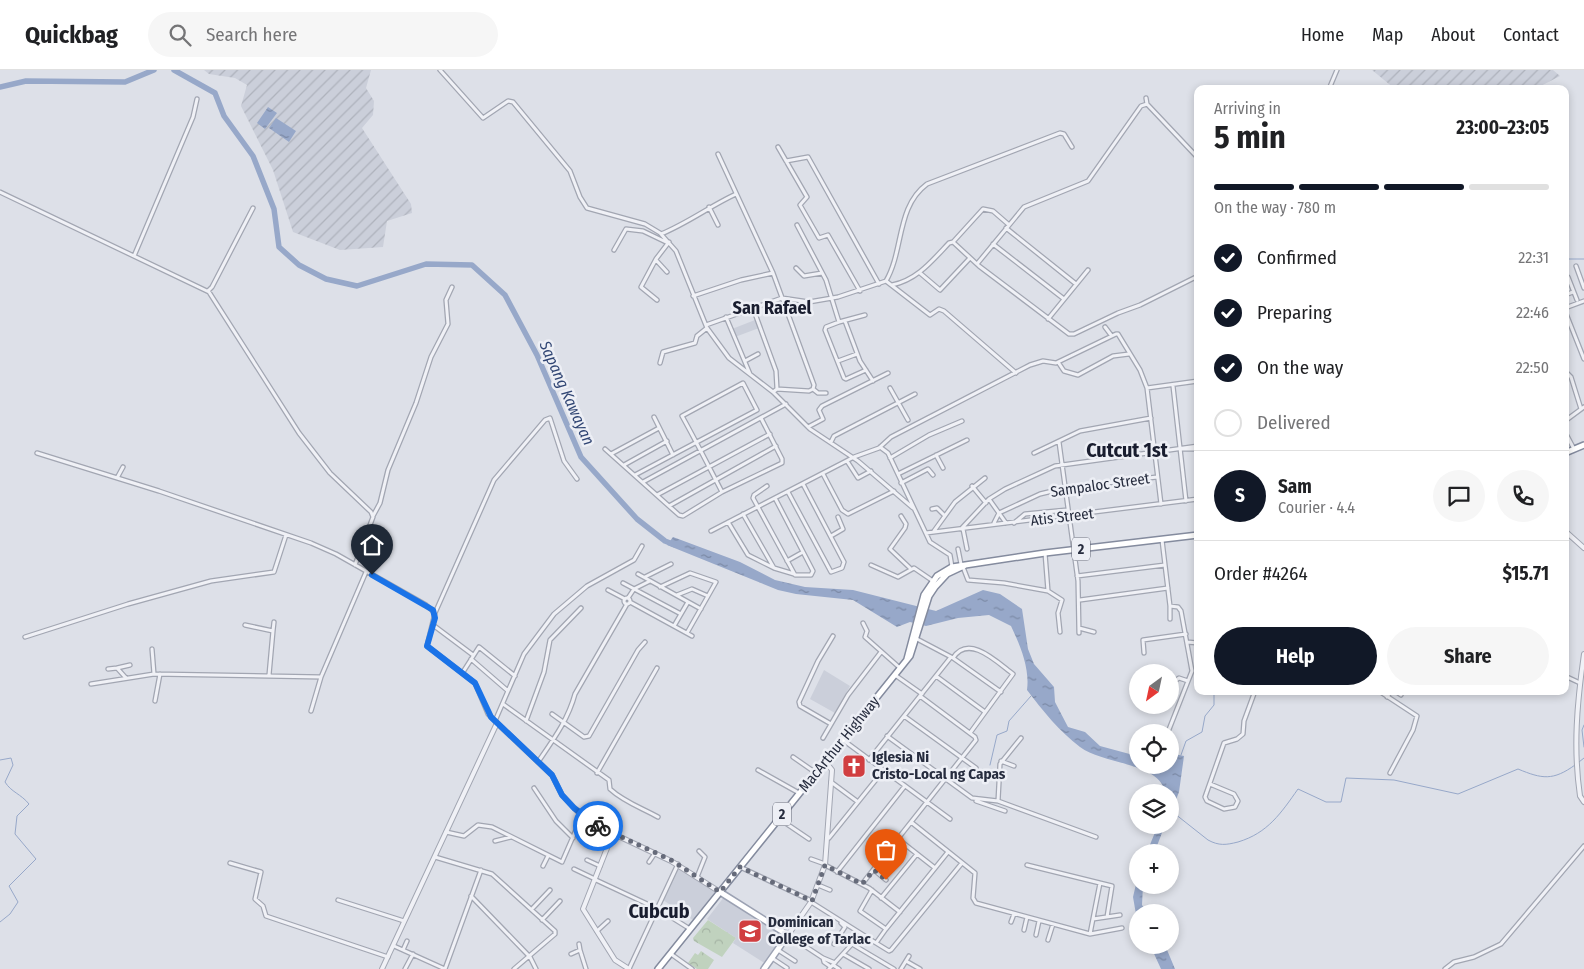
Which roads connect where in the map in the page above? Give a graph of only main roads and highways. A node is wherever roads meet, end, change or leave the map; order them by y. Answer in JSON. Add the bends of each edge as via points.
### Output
{"nodes":[{"id":1,"x":1584,"y":445,"type":"edge"},
{"id":2,"x":1569,"y":451,"type":"edge"},
{"id":3,"x":1194,"y":535,"type":"edge"},
{"id":4,"x":963,"y":565,"type":"junction"},
{"id":5,"x":927,"y":596,"type":"junction"},
{"id":6,"x":720,"y":892,"type":"junction"},
{"id":7,"x":658,"y":969,"type":"edge"},
{"id":8,"x":764,"y":969,"type":"edge"}],
"edges":[{"from":1,"to":2,"type":"main road"},
{"from":3,"to":4,"type":"main road","name":"MacArthur Highway","number":"2"},
{"from":4,"to":5,"type":"main road","name":"MacArthur Highway","number":"2","via":[[939,581]]},
{"from":4,"to":5,"type":"main road","name":"MacArthur Highway","number":"2","via":[[952,567],[933,581]]},
{"from":5,"to":6,"type":"main road","name":"MacArthur Highway","number":"2","via":[[907,659]]},
{"from":6,"to":7,"type":"main road","name":"MacArthur Highway","number":"2"},
{"from":6,"to":8,"type":"main road","via":[[788,935]]}]}
